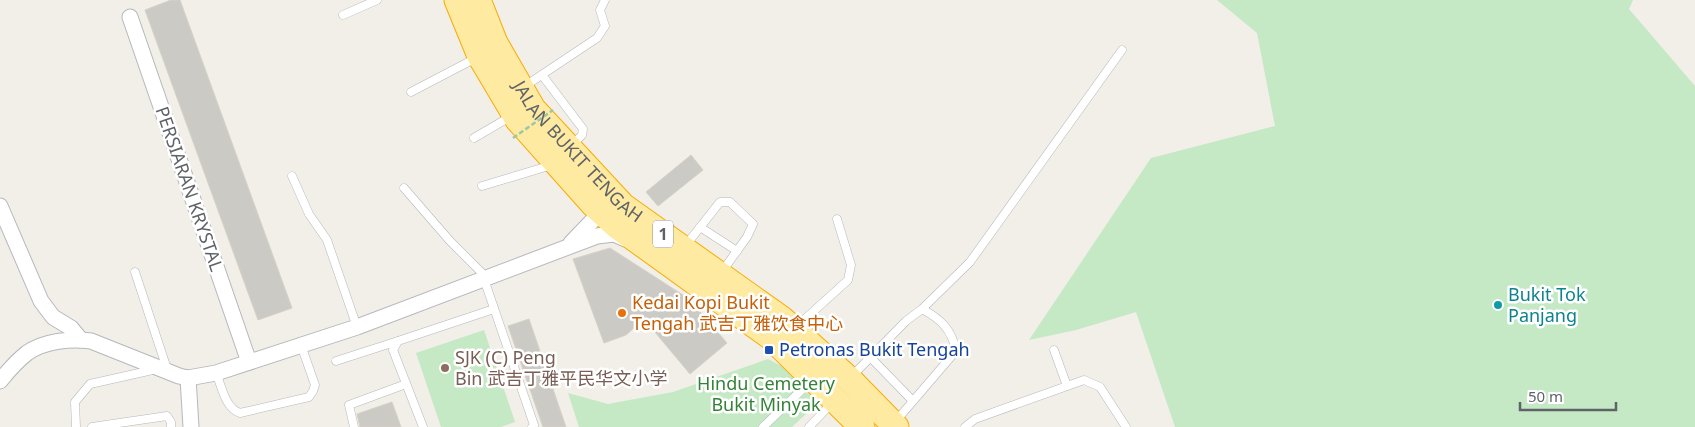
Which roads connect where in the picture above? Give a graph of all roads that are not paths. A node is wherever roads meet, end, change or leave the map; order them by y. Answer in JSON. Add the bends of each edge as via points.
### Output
{"nodes":[{"id":1,"x":377,"y":0,"type":"edge"},
{"id":2,"x":457,"y":0,"type":"edge"},
{"id":3,"x":478,"y":0,"type":"edge"},
{"id":4,"x":605,"y":0,"type":"edge"},
{"id":5,"x":343,"y":15,"type":"dead end"},
{"id":6,"x":130,"y":17,"type":"dead end"},
{"id":7,"x":1122,"y":50,"type":"dead end"},
{"id":8,"x":480,"y":56,"type":"junction"},
{"id":9,"x":542,"y":75,"type":"junction"},
{"id":10,"x":521,"y":89,"type":"junction"},
{"id":11,"x":411,"y":92,"type":"dead end"},
{"id":12,"x":514,"y":126,"type":"junction"},
{"id":13,"x":474,"y":138,"type":"dead end"},
{"id":14,"x":562,"y":156,"type":"junction"},
{"id":15,"x":292,"y":176,"type":"dead end"},
{"id":16,"x":482,"y":186,"type":"dead end"},
{"id":17,"x":404,"y":188,"type":"dead end"},
{"id":18,"x":593,"y":204,"type":"junction"},
{"id":19,"x":0,"y":206,"type":"edge"},
{"id":20,"x":837,"y":219,"type":"dead end"},
{"id":21,"x":700,"y":227,"type":"junction"},
{"id":22,"x":568,"y":246,"type":"junction"},
{"id":23,"x":683,"y":249,"type":"junction"},
{"id":24,"x":737,"y":252,"type":"junction"},
{"id":25,"x":658,"y":255,"type":"junction"},
{"id":26,"x":135,"y":272,"type":"dead end"},
{"id":27,"x":720,"y":275,"type":"junction"},
{"id":28,"x":486,"y":278,"type":"junction"},
{"id":29,"x":494,"y":309,"type":"junction"},
{"id":30,"x":922,"y":309,"type":"junction"},
{"id":31,"x":357,"y":327,"type":"junction"},
{"id":32,"x":794,"y":329,"type":"junction"},
{"id":33,"x":81,"y":340,"type":"junction"},
{"id":34,"x":398,"y":341,"type":"junction"},
{"id":35,"x":301,"y":345,"type":"junction"},
{"id":36,"x":1054,"y":350,"type":"dead end"},
{"id":37,"x":871,"y":358,"type":"junction"},
{"id":38,"x":336,"y":361,"type":"dead end"},
{"id":39,"x":249,"y":362,"type":"junction"},
{"id":40,"x":165,"y":370,"type":"junction"},
{"id":41,"x":216,"y":373,"type":"junction"},
{"id":42,"x":188,"y":378,"type":"junction"},
{"id":43,"x":814,"y":378,"type":"junction"},
{"id":44,"x":0,"y":381,"type":"edge"},
{"id":45,"x":406,"y":384,"type":"junction"},
{"id":46,"x":1067,"y":386,"type":"junction"},
{"id":47,"x":842,"y":389,"type":"junction"},
{"id":48,"x":914,"y":401,"type":"junction"},
{"id":49,"x":895,"y":425,"type":"edge"},
{"id":50,"x":76,"y":427,"type":"edge"},
{"id":51,"x":92,"y":427,"type":"edge"},
{"id":52,"x":171,"y":427,"type":"edge"},
{"id":53,"x":191,"y":427,"type":"edge"},
{"id":54,"x":354,"y":427,"type":"edge"},
{"id":55,"x":423,"y":427,"type":"edge"},
{"id":56,"x":532,"y":427,"type":"edge"},
{"id":57,"x":763,"y":427,"type":"edge"},
{"id":58,"x":809,"y":427,"type":"edge"},
{"id":59,"x":862,"y":427,"type":"edge"},
{"id":60,"x":965,"y":427,"type":"edge"},
{"id":61,"x":1126,"y":427,"type":"edge"}],
"edges":[{"from":1,"to":5,"type":"lane"},
{"from":2,"to":8,"type":"highway","name":"JALAN BUKIT TENGAH","number":"1"},
{"from":3,"to":10,"type":"highway","name":"JALAN BUKIT TENGAH","number":"1","via":[[495,43]]},
{"from":4,"to":9,"type":"lane","via":[[600,10],[605,26],[597,38]]},
{"from":6,"to":39,"type":"street","name":"PERSIARAN KRYSTAL"},
{"from":7,"to":30,"type":"lane","via":[[970,262]]},
{"from":8,"to":11,"type":"lane"},
{"from":8,"to":12,"type":"highway","name":"JALAN BUKIT TENGAH","number":"1"},
{"from":9,"to":10,"type":"lane"},
{"from":9,"to":14,"type":"lane","via":[[583,129],[582,135]]},
{"from":10,"to":14,"type":"highway","name":"JALAN BUKIT TENGAH","number":"1"},
{"from":12,"to":13,"type":"lane"},
{"from":12,"to":14,"type":"highway","name":"JALAN BUKIT TENGAH","number":"1","via":[[518,120]]},
{"from":14,"to":16,"type":"lane"},
{"from":14,"to":18,"type":"highway","name":"JALAN BUKIT TENGAH","number":"1"},
{"from":14,"to":23,"type":"highway","name":"JALAN BUKIT TENGAH","number":"1"},
{"from":15,"to":31,"type":"lane","via":[[308,214],[327,240]]},
{"from":17,"to":28,"type":"lane"},
{"from":18,"to":22,"type":"street","via":[[596,217]]},
{"from":18,"to":25,"type":"highway","name":"JALAN BUKIT TENGAH","number":"1"},
{"from":19,"to":33,"type":"street","via":[[41,301],[53,317],[71,328]]},
{"from":20,"to":32,"type":"lane","via":[[851,265],[848,280]]},
{"from":21,"to":23,"type":"lane"},
{"from":21,"to":24,"type":"lane"},
{"from":21,"to":24,"type":"lane","via":[[720,202],[730,202],[753,224]]},
{"from":22,"to":25,"type":"street","via":[[614,234]]},
{"from":22,"to":28,"type":"street"},
{"from":23,"to":27,"type":"highway","name":"JALAN BUKIT TENGAH","number":"1"},
{"from":24,"to":27,"type":"lane"},
{"from":25,"to":43,"type":"highway","name":"JALAN BUKIT TENGAH","number":"1","via":[[771,337]]},
{"from":26,"to":40,"type":"lane"},
{"from":27,"to":32,"type":"highway","name":"JALAN BUKIT TENGAH","number":"1"},
{"from":28,"to":29,"type":"lane"},
{"from":28,"to":31,"type":"street"},
{"from":29,"to":34,"type":"lane"},
{"from":29,"to":56,"type":"lane","via":[[534,425]]},
{"from":30,"to":37,"type":"lane"},
{"from":30,"to":48,"type":"lane","via":[[936,316],[954,337],[956,351]]},
{"from":31,"to":35,"type":"street"},
{"from":32,"to":47,"type":"highway","name":"JALAN BUKIT TENGAH","number":"1"},
{"from":33,"to":40,"type":"street"},
{"from":33,"to":44,"type":"street","via":[[50,343],[28,352]]},
{"from":34,"to":38,"type":"lane"},
{"from":34,"to":45,"type":"lane","via":[[393,350]]},
{"from":35,"to":39,"type":"street"},
{"from":35,"to":41,"type":"lane","via":[[315,385],[309,397],[240,413],[227,402]]},
{"from":36,"to":46,"type":"lane"},
{"from":37,"to":47,"type":"lane"},
{"from":37,"to":48,"type":"lane"},
{"from":39,"to":41,"type":"street"},
{"from":40,"to":42,"type":"street"},
{"from":40,"to":50,"type":"lane","via":[[90,384],[75,402]]},
{"from":41,"to":42,"type":"street"},
{"from":42,"to":53,"type":"street"},
{"from":43,"to":47,"type":"highway","name":"JALAN BUKIT TENGAH","number":"1"},
{"from":43,"to":57,"type":"lane"},
{"from":45,"to":54,"type":"lane","via":[[349,405]]},
{"from":45,"to":55,"type":"lane"},
{"from":46,"to":60,"type":"lane"},
{"from":46,"to":61,"type":"lane","via":[[1084,380],[1100,387]]},
{"from":47,"to":49,"type":"highway","name":"JALAN BUKIT TENGAH","number":"1"},
{"from":47,"to":58,"type":"lane"},
{"from":47,"to":59,"type":"highway","name":"JALAN BUKIT TENGAH","number":"1"},
{"from":48,"to":49,"type":"lane"},
{"from":51,"to":52,"type":"lane","via":[[167,416]]}]}
